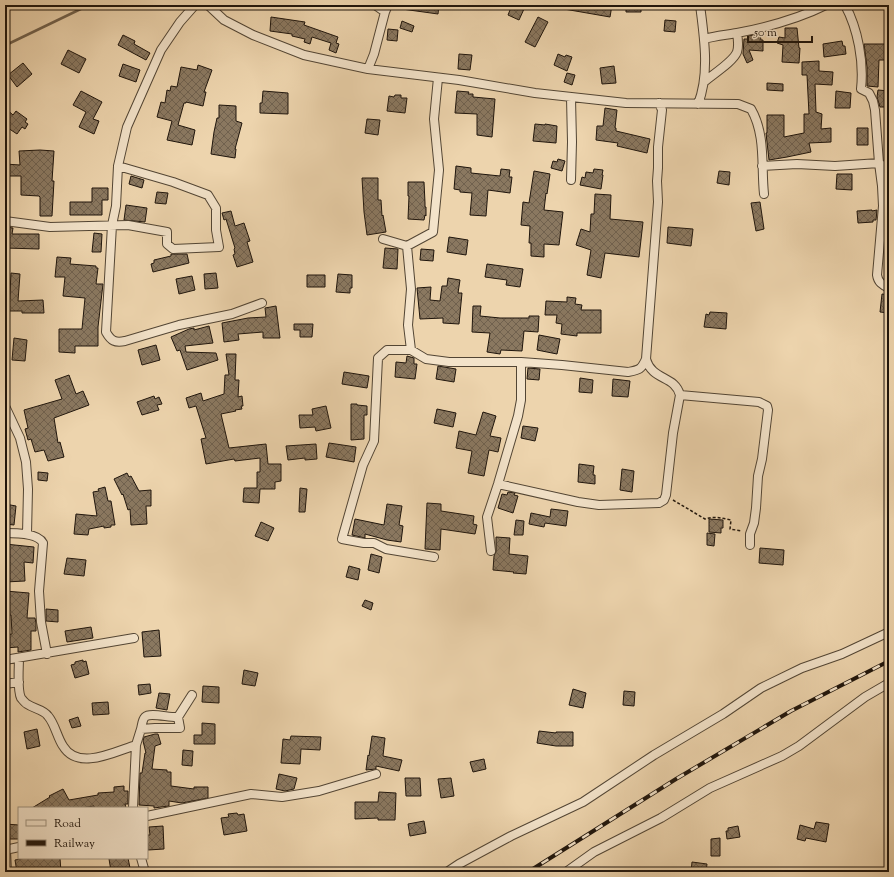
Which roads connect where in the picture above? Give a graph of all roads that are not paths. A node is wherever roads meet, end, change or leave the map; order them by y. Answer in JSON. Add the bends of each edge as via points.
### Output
{"nodes":[{"id":1,"x":195,"y":5,"type":"edge"},
{"id":2,"x":208,"y":5,"type":"edge"},
{"id":3,"x":375,"y":5,"type":"edge"},
{"id":4,"x":700,"y":5,"type":"edge"},
{"id":5,"x":826,"y":5,"type":"edge"},
{"id":6,"x":845,"y":5,"type":"edge"},
{"id":7,"x":386,"y":9,"type":"edge"},
{"id":8,"x":737,"y":32,"type":"junction"},
{"id":9,"x":704,"y":39,"type":"junction"},
{"id":10,"x":368,"y":69,"type":"junction"},
{"id":11,"x":438,"y":78,"type":"junction"},
{"id":12,"x":704,"y":82,"type":"junction"},
{"id":13,"x":572,"y":98,"type":"junction"},
{"id":14,"x":660,"y":103,"type":"junction"},
{"id":15,"x":698,"y":104,"type":"junction"},
{"id":16,"x":879,"y":163,"type":"junction"},
{"id":17,"x":118,"y":166,"type":"junction"},
{"id":18,"x":762,"y":166,"type":"junction"},
{"id":19,"x":889,"y":170,"type":"edge"},
{"id":20,"x":571,"y":180,"type":"dead end"},
{"id":21,"x":764,"y":194,"type":"dead end"},
{"id":22,"x":5,"y":221,"type":"edge"},
{"id":23,"x":112,"y":225,"type":"junction"},
{"id":24,"x":383,"y":239,"type":"dead end"},
{"id":25,"x":408,"y":246,"type":"junction"},
{"id":26,"x":889,"y":288,"type":"edge"},
{"id":27,"x":262,"y":303,"type":"dead end"},
{"id":28,"x":411,"y":350,"type":"junction"},
{"id":29,"x":646,"y":359,"type":"junction"},
{"id":30,"x":521,"y":362,"type":"junction"},
{"id":31,"x":680,"y":395,"type":"junction"},
{"id":32,"x":5,"y":406,"type":"edge"},
{"id":33,"x":498,"y":484,"type":"junction"},
{"id":34,"x":5,"y":533,"type":"edge"},
{"id":35,"x":27,"y":534,"type":"junction"},
{"id":36,"x":750,"y":545,"type":"dead end"},
{"id":37,"x":491,"y":551,"type":"dead end"},
{"id":38,"x":434,"y":557,"type":"dead end"},
{"id":39,"x":889,"y":632,"type":"edge"},
{"id":40,"x":134,"y":638,"type":"dead end"},
{"id":41,"x":47,"y":654,"type":"junction"},
{"id":42,"x":20,"y":658,"type":"junction"},
{"id":43,"x":5,"y":660,"type":"edge"},
{"id":44,"x":19,"y":682,"type":"junction"},
{"id":45,"x":889,"y":683,"type":"edge"},
{"id":46,"x":5,"y":684,"type":"edge"},
{"id":47,"x":192,"y":695,"type":"dead end"},
{"id":48,"x":178,"y":717,"type":"junction"},
{"id":49,"x":141,"y":730,"type":"junction"},
{"id":50,"x":136,"y":745,"type":"junction"},
{"id":51,"x":376,"y":774,"type":"dead end"},
{"id":52,"x":133,"y":807,"type":"edge"},
{"id":53,"x":148,"y":816,"type":"edge"},
{"id":54,"x":18,"y":847,"type":"edge"},
{"id":55,"x":6,"y":850,"type":"edge"},
{"id":56,"x":141,"y":859,"type":"edge"},
{"id":57,"x":7,"y":872,"type":"edge"},
{"id":58,"x":145,"y":872,"type":"edge"},
{"id":59,"x":447,"y":872,"type":"edge"},
{"id":60,"x":566,"y":872,"type":"edge"}],
"edges":[{"from":1,"to":17,"type":"street","via":[[161,50],[127,127]]},
{"from":2,"to":10,"type":"street","via":[[224,20],[253,35],[304,55]]},
{"from":3,"to":7,"type":"street"},
{"from":4,"to":9,"type":"street"},
{"from":5,"to":8,"type":"street","via":[[795,19]]},
{"from":6,"to":16,"type":"street","via":[[856,37],[862,78],[860,90],[869,93],[873,100]]},
{"from":7,"to":10,"type":"street"},
{"from":8,"to":9,"type":"street"},
{"from":8,"to":12,"type":"street","via":[[739,44],[732,60]]},
{"from":9,"to":12,"type":"street"},
{"from":10,"to":11,"type":"street"},
{"from":11,"to":13,"type":"street"},
{"from":11,"to":25,"type":"street","via":[[434,119],[438,170],[433,232]]},
{"from":12,"to":15,"type":"street"},
{"from":13,"to":14,"type":"street"},
{"from":13,"to":20,"type":"street"},
{"from":14,"to":15,"type":"street"},
{"from":14,"to":29,"type":"street","via":[[662,110],[658,146],[658,202]]},
{"from":15,"to":18,"type":"street","via":[[738,104],[751,109],[760,136]]},
{"from":16,"to":18,"type":"street"},
{"from":16,"to":19,"type":"street"},
{"from":16,"to":26,"type":"street","via":[[884,206],[877,274],[882,285]]},
{"from":17,"to":23,"type":"street","via":[[116,206]]},
{"from":17,"to":23,"type":"street","via":[[208,195],[216,208],[219,247],[173,249],[167,244],[167,232],[128,225]]},
{"from":18,"to":21,"type":"street"},
{"from":22,"to":23,"type":"street","via":[[50,227]]},
{"from":23,"to":27,"type":"street","via":[[106,319],[106,332],[110,339],[117,342],[125,341],[178,325],[232,314]]},
{"from":24,"to":25,"type":"street"},
{"from":25,"to":28,"type":"street","via":[[411,289],[408,325]]},
{"from":28,"to":30,"type":"street","via":[[426,359],[449,362]]},
{"from":28,"to":38,"type":"street","via":[[387,350],[378,358],[374,441],[363,465],[342,539],[374,543],[386,549]]},
{"from":29,"to":30,"type":"street","via":[[638,371],[628,372]]},
{"from":29,"to":31,"type":"street","via":[[650,369],[670,381],[679,389]]},
{"from":30,"to":33,"type":"street","via":[[521,400],[518,416]]},
{"from":31,"to":33,"type":"street","via":[[666,496],[659,503],[599,505]]},
{"from":31,"to":36,"type":"street","via":[[759,402],[767,406]]},
{"from":32,"to":35,"type":"street","via":[[20,438],[26,462]]},
{"from":33,"to":37,"type":"street","via":[[487,517]]},
{"from":34,"to":35,"type":"street"},
{"from":35,"to":41,"type":"street","via":[[39,538],[43,543],[39,591],[40,622]]},
{"from":39,"to":59,"type":"street","via":[[842,654],[802,668],[762,688],[583,802],[511,836]]},
{"from":40,"to":41,"type":"street"},
{"from":41,"to":42,"type":"street"},
{"from":42,"to":43,"type":"street"},
{"from":42,"to":44,"type":"street"},
{"from":44,"to":46,"type":"street"},
{"from":44,"to":50,"type":"street","via":[[21,698],[27,705],[49,716],[63,746],[73,757],[93,758]]},
{"from":45,"to":60,"type":"street","via":[[782,756],[710,788],[660,818],[594,852]]},
{"from":47,"to":48,"type":"street"},
{"from":48,"to":49,"type":"street","via":[[146,716]]},
{"from":48,"to":49,"type":"street","via":[[180,728]]},
{"from":49,"to":50,"type":"street"},
{"from":50,"to":52,"type":"street"},
{"from":51,"to":53,"type":"street","via":[[320,791],[282,798],[251,794]]},
{"from":54,"to":55,"type":"street"},
{"from":55,"to":57,"type":"street"},
{"from":56,"to":58,"type":"street"}]}
